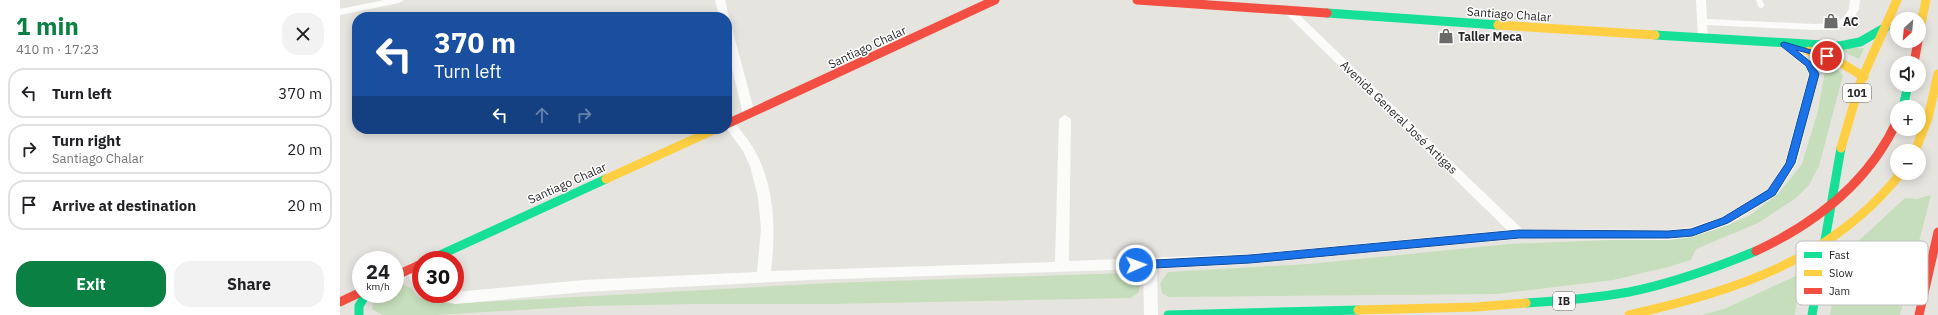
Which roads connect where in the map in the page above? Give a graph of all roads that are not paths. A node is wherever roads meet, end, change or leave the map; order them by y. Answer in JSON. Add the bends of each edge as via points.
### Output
{"nodes":[{"id":1,"x":399,"y":0,"type":"edge"},
{"id":2,"x":720,"y":0,"type":"edge"},
{"id":3,"x":995,"y":0,"type":"edge"},
{"id":4,"x":1137,"y":0,"type":"edge"},
{"id":5,"x":1279,"y":0,"type":"edge"},
{"id":6,"x":1701,"y":0,"type":"edge"},
{"id":7,"x":1856,"y":0,"type":"edge"},
{"id":8,"x":1897,"y":0,"type":"edge"},
{"id":9,"x":1926,"y":0,"type":"edge"},
{"id":10,"x":1288,"y":10,"type":"junction"},
{"id":11,"x":340,"y":12,"type":"edge"},
{"id":12,"x":723,"y":12,"type":"edge"},
{"id":13,"x":1923,"y":12,"type":"edge"},
{"id":14,"x":1702,"y":22,"type":"junction"},
{"id":15,"x":1886,"y":27,"type":"junction"},
{"id":16,"x":1703,"y":39,"type":"junction"},
{"id":17,"x":1784,"y":44,"type":"junction"},
{"id":18,"x":732,"y":48,"type":"edge"},
{"id":19,"x":1938,"y":74,"type":"edge"},
{"id":20,"x":1864,"y":77,"type":"junction"},
{"id":21,"x":748,"y":114,"type":"junction"},
{"id":22,"x":1065,"y":119,"type":"dead end"},
{"id":23,"x":732,"y":122,"type":"edge"},
{"id":24,"x":732,"y":129,"type":"edge"},
{"id":25,"x":705,"y":134,"type":"edge"},
{"id":26,"x":1890,"y":134,"type":"edge"},
{"id":27,"x":1918,"y":144,"type":"edge"},
{"id":28,"x":1896,"y":180,"type":"edge"},
{"id":29,"x":1938,"y":232,"type":"edge"},
{"id":30,"x":1519,"y":234,"type":"junction"},
{"id":31,"x":1825,"y":241,"type":"edge"},
{"id":32,"x":1828,"y":241,"type":"edge"},
{"id":33,"x":449,"y":251,"type":"edge"},
{"id":34,"x":1796,"y":260,"type":"edge"},
{"id":35,"x":1150,"y":264,"type":"junction"},
{"id":36,"x":1062,"y":267,"type":"junction"},
{"id":37,"x":1928,"y":276,"type":"edge"},
{"id":38,"x":763,"y":278,"type":"junction"},
{"id":39,"x":352,"y":296,"type":"edge"},
{"id":40,"x":464,"y":297,"type":"edge"},
{"id":41,"x":340,"y":302,"type":"edge"},
{"id":42,"x":361,"y":303,"type":"edge"},
{"id":43,"x":1814,"y":305,"type":"edge"},
{"id":44,"x":1921,"y":305,"type":"edge"},
{"id":45,"x":359,"y":315,"type":"edge"},
{"id":46,"x":1151,"y":315,"type":"edge"},
{"id":47,"x":1168,"y":315,"type":"edge"},
{"id":48,"x":1629,"y":315,"type":"edge"},
{"id":49,"x":1812,"y":315,"type":"edge"},
{"id":50,"x":1919,"y":315,"type":"edge"}],
"edges":[{"from":1,"to":11,"type":"street"},
{"from":2,"to":12,"type":"street"},
{"from":3,"to":21,"type":"main road","name":"Santiago Chalar"},
{"from":4,"to":10,"type":"main road","name":"Santiago Chalar"},
{"from":5,"to":10,"type":"main road","name":"Avenida General José Artigas"},
{"from":6,"to":14,"type":"street"},
{"from":7,"to":14,"type":"street","via":[[1847,20],[1836,26]]},
{"from":8,"to":15,"type":"main road","number":"101"},
{"from":9,"to":13,"type":"main road"},
{"from":10,"to":16,"type":"main road","name":"Santiago Chalar"},
{"from":10,"to":30,"type":"street","name":"Avenida General José Artigas"},
{"from":14,"to":16,"type":"street"},
{"from":15,"to":17,"type":"main road","name":"Santiago Chalar","via":[[1856,43]]},
{"from":15,"to":20,"type":"main road","number":"101"},
{"from":16,"to":17,"type":"main road","name":"Santiago Chalar"},
{"from":17,"to":20,"type":"main road","name":"Santiago Chalar","via":[[1837,59]]},
{"from":17,"to":30,"type":"street","via":[[1809,65],[1814,74],[1791,163],[1772,192],[1725,221],[1692,232],[1668,235]]},
{"from":18,"to":21,"type":"street"},
{"from":19,"to":27,"type":"main road","via":[[1928,118]]},
{"from":20,"to":31,"type":"main road","number":"101","via":[[1856,95],[1838,163]]},
{"from":21,"to":23,"type":"main road","name":"Santiago Chalar"},
{"from":22,"to":36,"type":"street"},
{"from":24,"to":38,"type":"street","via":[[749,151],[766,198],[768,234]]},
{"from":25,"to":33,"type":"main road","name":"Santiago Chalar"},
{"from":26,"to":47,"type":"main road","number":"IB","via":[[1881,153],[1859,181],[1797,230],[1714,268],[1661,284],[1560,301],[1476,307]]},
{"from":28,"to":32,"type":"main road","via":[[1888,192],[1844,231]]},
{"from":29,"to":37,"type":"main road"},
{"from":30,"to":35,"type":"street","via":[[1250,259]]},
{"from":34,"to":48,"type":"main road","via":[[1763,277],[1721,292],[1676,306]]},
{"from":35,"to":36,"type":"street"},
{"from":35,"to":46,"type":"street"},
{"from":36,"to":38,"type":"street"},
{"from":38,"to":40,"type":"street","via":[[584,286]]},
{"from":39,"to":41,"type":"main road"},
{"from":42,"to":45,"type":"main road"},
{"from":43,"to":49,"type":"main road","number":"101"},
{"from":44,"to":50,"type":"main road"}]}
